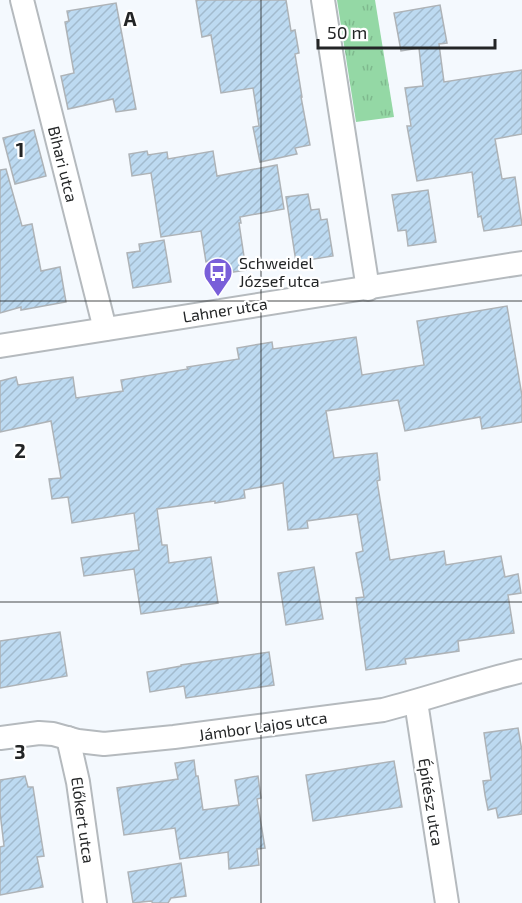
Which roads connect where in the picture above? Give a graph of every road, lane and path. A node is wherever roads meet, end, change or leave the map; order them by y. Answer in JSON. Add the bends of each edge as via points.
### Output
{"nodes":[{"id":1,"x":22,"y":0,"type":"edge"},
{"id":2,"x":323,"y":0,"type":"edge"},
{"id":3,"x":522,"y":263,"type":"edge"},
{"id":4,"x":368,"y":289,"type":"junction"},
{"id":5,"x":105,"y":329,"type":"junction"},
{"id":6,"x":0,"y":346,"type":"edge"},
{"id":7,"x":522,"y":671,"type":"edge"},
{"id":8,"x":416,"y":702,"type":"junction"},
{"id":9,"x":0,"y":738,"type":"edge"},
{"id":10,"x":68,"y":738,"type":"junction"},
{"id":11,"x":95,"y":903,"type":"edge"},
{"id":12,"x":447,"y":903,"type":"edge"}],
"edges":[{"from":1,"to":5,"type":"street","name":"Bihari utca"},
{"from":2,"to":4,"type":"street"},
{"from":3,"to":4,"type":"street","name":"Lahner utca"},
{"from":4,"to":5,"type":"street","name":"Lahner utca"},
{"from":5,"to":6,"type":"street","name":"Lahner utca"},
{"from":7,"to":8,"type":"street","name":"Jámbor Lajos utca"},
{"from":8,"to":10,"type":"street","name":"Jámbor Lajos utca","via":[[383,710],[160,739],[104,744]]},
{"from":8,"to":12,"type":"street","name":"Építész utca"},
{"from":9,"to":10,"type":"street","name":"Jámbor Lajos utca","via":[[39,733]]},
{"from":10,"to":11,"type":"street","name":"Előkert utca"}]}
